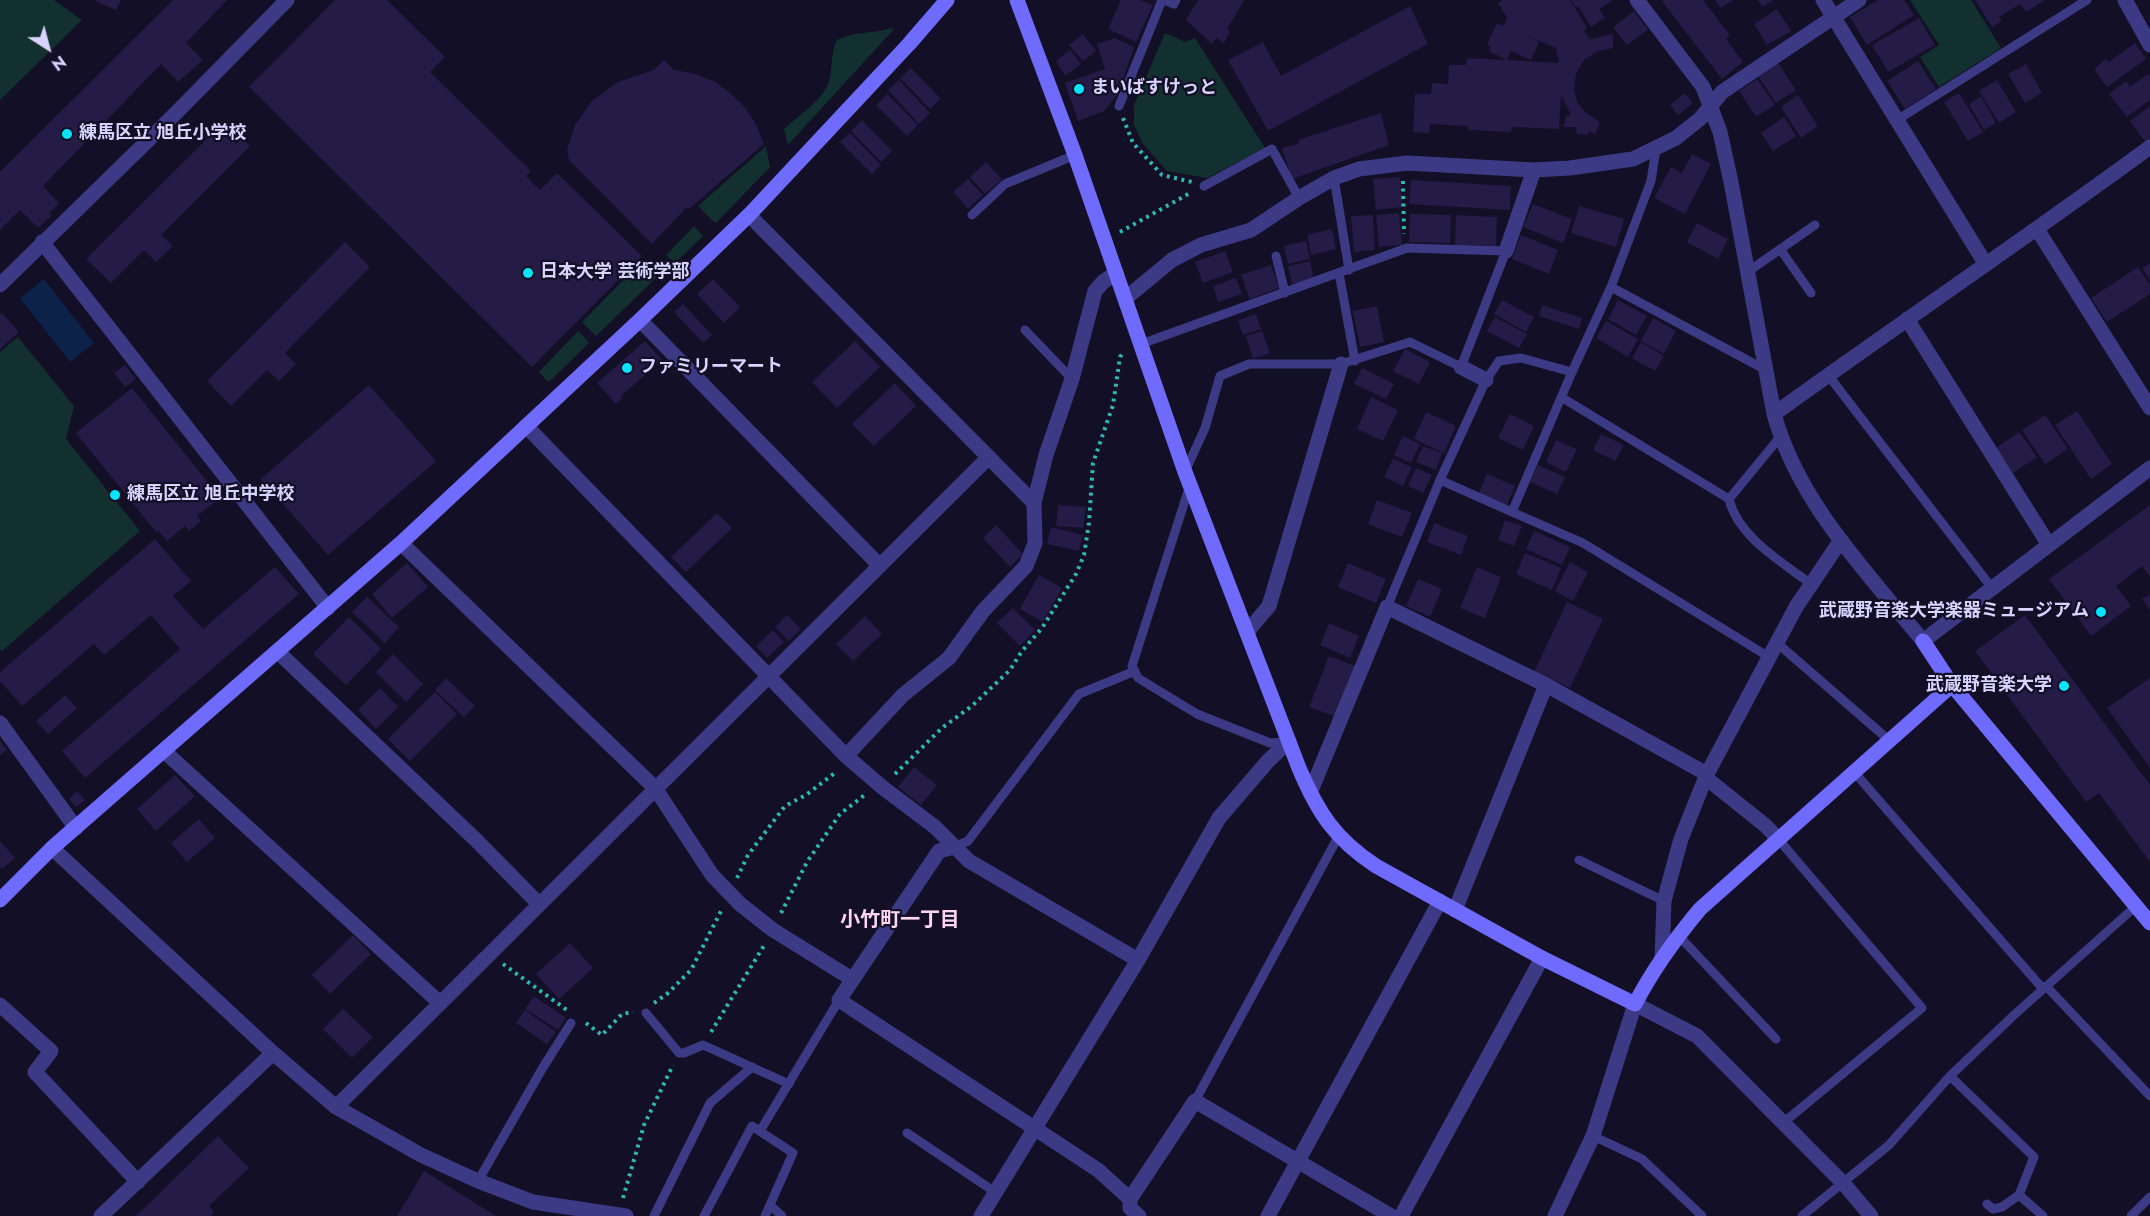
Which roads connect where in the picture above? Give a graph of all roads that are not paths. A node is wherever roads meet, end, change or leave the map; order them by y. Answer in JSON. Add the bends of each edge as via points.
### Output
{"nodes":[{"id":1,"x":287,"y":0,"type":"edge"},
{"id":2,"x":947,"y":0,"type":"edge"},
{"id":3,"x":1017,"y":0,"type":"edge"},
{"id":4,"x":1163,"y":0,"type":"edge"},
{"id":5,"x":1176,"y":0,"type":"edge"},
{"id":6,"x":1637,"y":0,"type":"edge"},
{"id":7,"x":1823,"y":0,"type":"edge"},
{"id":8,"x":1859,"y":0,"type":"edge"},
{"id":9,"x":2087,"y":0,"type":"edge"},
{"id":10,"x":2125,"y":0,"type":"edge"},
{"id":11,"x":1833,"y":16,"type":"junction"},
{"id":12,"x":2148,"y":36,"type":"edge"},
{"id":13,"x":1711,"y":105,"type":"junction"},
{"id":14,"x":1119,"y":106,"type":"road end"},
{"id":15,"x":1897,"y":120,"type":"junction"},
{"id":16,"x":2150,"y":147,"type":"edge"},
{"id":17,"x":1656,"y":149,"type":"junction"},
{"id":18,"x":1075,"y":155,"type":"junction"},
{"id":19,"x":1534,"y":170,"type":"junction"},
{"id":20,"x":1334,"y":178,"type":"junction"},
{"id":21,"x":1204,"y":186,"type":"road end"},
{"id":22,"x":1299,"y":198,"type":"junction"},
{"id":23,"x":749,"y":215,"type":"junction"},
{"id":24,"x":972,"y":215,"type":"dead end"},
{"id":25,"x":1815,"y":225,"type":"dead end"},
{"id":26,"x":2037,"y":229,"type":"junction"},
{"id":27,"x":42,"y":242,"type":"junction"},
{"id":28,"x":1780,"y":249,"type":"junction"},
{"id":29,"x":1506,"y":251,"type":"junction"},
{"id":30,"x":1276,"y":256,"type":"dead end"},
{"id":31,"x":1985,"y":263,"type":"junction"},
{"id":32,"x":1349,"y":270,"type":"junction"},
{"id":33,"x":1116,"y":273,"type":"junction"},
{"id":34,"x":1339,"y":273,"type":"junction"},
{"id":35,"x":1746,"y":273,"type":"junction"},
{"id":36,"x":0,"y":285,"type":"edge"},
{"id":37,"x":1611,"y":287,"type":"junction"},
{"id":38,"x":1811,"y":292,"type":"dead end"},
{"id":39,"x":1285,"y":293,"type":"junction"},
{"id":40,"x":1126,"y":298,"type":"junction"},
{"id":41,"x":1906,"y":319,"type":"junction"},
{"id":42,"x":640,"y":320,"type":"junction"},
{"id":43,"x":1025,"y":330,"type":"dead end"},
{"id":44,"x":1141,"y":344,"type":"junction"},
{"id":45,"x":1348,"y":362,"type":"junction"},
{"id":46,"x":1461,"y":367,"type":"junction"},
{"id":47,"x":1764,"y":369,"type":"junction"},
{"id":48,"x":1572,"y":372,"type":"junction"},
{"id":49,"x":1828,"y":375,"type":"junction"},
{"id":50,"x":1072,"y":379,"type":"junction"},
{"id":51,"x":1486,"y":380,"type":"junction"},
{"id":52,"x":1561,"y":397,"type":"junction"},
{"id":53,"x":2150,"y":408,"type":"edge"},
{"id":54,"x":1774,"y":414,"type":"junction"},
{"id":55,"x":526,"y":426,"type":"junction"},
{"id":56,"x":1780,"y":437,"type":"junction"},
{"id":57,"x":989,"y":458,"type":"junction"},
{"id":58,"x":2150,"y":468,"type":"edge"},
{"id":59,"x":1188,"y":478,"type":"junction"},
{"id":60,"x":1440,"y":480,"type":"junction"},
{"id":61,"x":1730,"y":499,"type":"junction"},
{"id":62,"x":1034,"y":503,"type":"junction"},
{"id":63,"x":1512,"y":512,"type":"junction"},
{"id":64,"x":1841,"y":540,"type":"junction"},
{"id":65,"x":401,"y":543,"type":"junction"},
{"id":66,"x":2049,"y":545,"type":"junction"},
{"id":67,"x":880,"y":566,"type":"junction"},
{"id":68,"x":1811,"y":584,"type":"junction"},
{"id":69,"x":1992,"y":588,"type":"junction"},
{"id":70,"x":1387,"y":607,"type":"junction"},
{"id":71,"x":328,"y":608,"type":"junction"},
{"id":72,"x":1247,"y":633,"type":"junction"},
{"id":73,"x":1923,"y":641,"type":"junction"},
{"id":74,"x":1777,"y":644,"type":"junction"},
{"id":75,"x":278,"y":652,"type":"junction"},
{"id":76,"x":1769,"y":657,"type":"junction"},
{"id":77,"x":1135,"y":671,"type":"junction"},
{"id":78,"x":768,"y":676,"type":"junction"},
{"id":79,"x":1546,"y":685,"type":"junction"},
{"id":80,"x":1952,"y":686,"type":"junction"},
{"id":81,"x":0,"y":723,"type":"edge"},
{"id":82,"x":1289,"y":741,"type":"junction"},
{"id":83,"x":1890,"y":741,"type":"junction"},
{"id":84,"x":164,"y":751,"type":"junction"},
{"id":85,"x":848,"y":758,"type":"junction"},
{"id":86,"x":1855,"y":773,"type":"junction"},
{"id":87,"x":1706,"y":776,"type":"junction"},
{"id":88,"x":655,"y":788,"type":"junction"},
{"id":89,"x":1310,"y":793,"type":"junction"},
{"id":90,"x":76,"y":828,"type":"junction"},
{"id":91,"x":1338,"y":837,"type":"junction"},
{"id":92,"x":1779,"y":840,"type":"junction"},
{"id":93,"x":954,"y":847,"type":"junction"},
{"id":94,"x":52,"y":848,"type":"junction"},
{"id":95,"x":1579,"y":860,"type":"dead end"},
{"id":96,"x":0,"y":900,"type":"edge"},
{"id":97,"x":1440,"y":901,"type":"junction"},
{"id":98,"x":1664,"y":901,"type":"junction"},
{"id":99,"x":539,"y":904,"type":"junction"},
{"id":100,"x":2136,"y":906,"type":"junction"},
{"id":101,"x":1455,"y":910,"type":"junction"},
{"id":102,"x":2150,"y":923,"type":"edge"},
{"id":103,"x":1678,"y":935,"type":"junction"},
{"id":104,"x":1542,"y":958,"type":"junction"},
{"id":105,"x":1662,"y":958,"type":"junction"},
{"id":106,"x":1138,"y":960,"type":"junction"},
{"id":107,"x":852,"y":979,"type":"junction"},
{"id":108,"x":2045,"y":987,"type":"junction"},
{"id":109,"x":839,"y":1000,"type":"junction"},
{"id":110,"x":440,"y":1003,"type":"junction"},
{"id":111,"x":1635,"y":1004,"type":"junction"},
{"id":112,"x":0,"y":1005,"type":"edge"},
{"id":113,"x":646,"y":1010,"type":"road end"},
{"id":114,"x":573,"y":1020,"type":"road end"},
{"id":115,"x":1776,"y":1039,"type":"dead end"},
{"id":116,"x":273,"y":1053,"type":"junction"},
{"id":117,"x":752,"y":1067,"type":"junction"},
{"id":118,"x":1950,"y":1076,"type":"junction"},
{"id":119,"x":789,"y":1084,"type":"junction"},
{"id":120,"x":2150,"y":1096,"type":"edge"},
{"id":121,"x":1195,"y":1101,"type":"junction"},
{"id":122,"x":336,"y":1107,"type":"junction"},
{"id":123,"x":1783,"y":1123,"type":"junction"},
{"id":124,"x":1035,"y":1127,"type":"junction"},
{"id":125,"x":760,"y":1131,"type":"junction"},
{"id":126,"x":907,"y":1133,"type":"dead end"},
{"id":127,"x":1593,"y":1136,"type":"junction"},
{"id":128,"x":1299,"y":1161,"type":"junction"},
{"id":129,"x":477,"y":1181,"type":"junction"},
{"id":130,"x":138,"y":1182,"type":"junction"},
{"id":131,"x":1844,"y":1184,"type":"junction"},
{"id":132,"x":995,"y":1191,"type":"junction"},
{"id":133,"x":2019,"y":1195,"type":"junction"},
{"id":134,"x":2150,"y":1197,"type":"edge"},
{"id":135,"x":1987,"y":1204,"type":"dead end"},
{"id":136,"x":771,"y":1206,"type":"junction"},
{"id":137,"x":1131,"y":1210,"type":"edge"},
{"id":138,"x":622,"y":1215,"type":"edge"},
{"id":139,"x":101,"y":1216,"type":"edge"},
{"id":140,"x":654,"y":1216,"type":"edge"},
{"id":141,"x":704,"y":1216,"type":"edge"},
{"id":142,"x":765,"y":1216,"type":"edge"},
{"id":143,"x":782,"y":1216,"type":"edge"},
{"id":144,"x":981,"y":1216,"type":"edge"},
{"id":145,"x":1268,"y":1216,"type":"edge"},
{"id":146,"x":1391,"y":1216,"type":"edge"},
{"id":147,"x":1401,"y":1216,"type":"edge"},
{"id":148,"x":1555,"y":1216,"type":"edge"},
{"id":149,"x":1702,"y":1216,"type":"edge"},
{"id":150,"x":1802,"y":1216,"type":"edge"},
{"id":151,"x":1871,"y":1216,"type":"edge"},
{"id":152,"x":2043,"y":1216,"type":"edge"},
{"id":153,"x":2131,"y":1216,"type":"edge"}],
"edges":[{"from":1,"to":27,"type":"street"},
{"from":2,"to":23,"type":"street"},
{"from":3,"to":18,"type":"street"},
{"from":4,"to":5,"type":"lane","via":[[1174,4]]},
{"from":4,"to":14,"type":"lane"},
{"from":6,"to":13,"type":"street","via":[[1703,87]]},
{"from":7,"to":11,"type":"street"},
{"from":8,"to":11,"type":"street"},
{"from":9,"to":15,"type":"lane"},
{"from":10,"to":12,"type":"street"},
{"from":11,"to":13,"type":"street","via":[[1722,92]]},
{"from":11,"to":15,"type":"street"},
{"from":13,"to":17,"type":"street","via":[[1701,118]]},
{"from":13,"to":35,"type":"street","via":[[1731,182]]},
{"from":15,"to":31,"type":"street"},
{"from":16,"to":26,"type":"street"},
{"from":17,"to":19,"type":"street","via":[[1608,164]]},
{"from":17,"to":37,"type":"lane","via":[[1651,181]]},
{"from":18,"to":24,"type":"lane","via":[[1005,184]]},
{"from":18,"to":33,"type":"street"},
{"from":19,"to":20,"type":"street","via":[[1403,163],[1359,169]]},
{"from":19,"to":29,"type":"street"},
{"from":20,"to":22,"type":"street"},
{"from":20,"to":32,"type":"lane"},
{"from":21,"to":22,"type":"lane","via":[[1272,149]]},
{"from":22,"to":40,"type":"street","via":[[1251,230],[1201,245],[1172,260]]},
{"from":23,"to":42,"type":"street"},
{"from":23,"to":57,"type":"street"},
{"from":25,"to":28,"type":"lane"},
{"from":26,"to":31,"type":"street"},
{"from":26,"to":53,"type":"street"},
{"from":27,"to":36,"type":"street"},
{"from":27,"to":71,"type":"street"},
{"from":28,"to":35,"type":"lane"},
{"from":28,"to":38,"type":"lane"},
{"from":29,"to":32,"type":"lane","via":[[1404,249]]},
{"from":29,"to":46,"type":"lane"},
{"from":30,"to":39,"type":"lane"},
{"from":31,"to":41,"type":"street"},
{"from":32,"to":34,"type":"lane"},
{"from":33,"to":40,"type":"street"},
{"from":33,"to":50,"type":"street","via":[[1095,291]]},
{"from":34,"to":39,"type":"lane"},
{"from":34,"to":45,"type":"lane"},
{"from":35,"to":47,"type":"street"},
{"from":37,"to":47,"type":"lane"},
{"from":37,"to":48,"type":"lane"},
{"from":39,"to":44,"type":"lane"},
{"from":40,"to":44,"type":"street"},
{"from":41,"to":49,"type":"street"},
{"from":41,"to":66,"type":"street"},
{"from":42,"to":55,"type":"street"},
{"from":42,"to":67,"type":"street"},
{"from":43,"to":50,"type":"lane"},
{"from":44,"to":59,"type":"street"},
{"from":45,"to":46,"type":"lane","via":[[1410,342]]},
{"from":45,"to":59,"type":"lane","via":[[1249,364],[1220,376]]},
{"from":45,"to":72,"type":"street","via":[[1269,606]]},
{"from":46,"to":51,"type":"street"},
{"from":47,"to":54,"type":"street"},
{"from":48,"to":51,"type":"lane","via":[[1521,358],[1499,361]]},
{"from":48,"to":52,"type":"lane"},
{"from":49,"to":54,"type":"street"},
{"from":49,"to":69,"type":"lane"},
{"from":50,"to":62,"type":"street"},
{"from":51,"to":60,"type":"lane"},
{"from":52,"to":61,"type":"lane"},
{"from":52,"to":63,"type":"lane"},
{"from":54,"to":56,"type":"street"},
{"from":55,"to":65,"type":"street"},
{"from":55,"to":78,"type":"street"},
{"from":56,"to":61,"type":"lane"},
{"from":56,"to":64,"type":"street","via":[[1798,477]]},
{"from":57,"to":62,"type":"street"},
{"from":57,"to":67,"type":"street"},
{"from":58,"to":66,"type":"street"},
{"from":59,"to":72,"type":"street"},
{"from":59,"to":77,"type":"lane","via":[[1132,666]]},
{"from":60,"to":63,"type":"lane"},
{"from":60,"to":70,"type":"lane"},
{"from":61,"to":68,"type":"lane","via":[[1732,511],[1749,533]]},
{"from":62,"to":85,"type":"street","via":[[1035,543],[1026,566],[983,611],[949,658],[903,695]]},
{"from":63,"to":76,"type":"lane","via":[[1583,543]]},
{"from":64,"to":68,"type":"street"},
{"from":64,"to":73,"type":"street"},
{"from":65,"to":71,"type":"street"},
{"from":65,"to":88,"type":"street"},
{"from":66,"to":69,"type":"street"},
{"from":67,"to":78,"type":"street"},
{"from":68,"to":74,"type":"street"},
{"from":69,"to":73,"type":"street"},
{"from":70,"to":79,"type":"street"},
{"from":70,"to":89,"type":"street"},
{"from":71,"to":75,"type":"street"},
{"from":72,"to":82,"type":"street"},
{"from":73,"to":80,"type":"street"},
{"from":74,"to":76,"type":"street"},
{"from":74,"to":83,"type":"lane"},
{"from":75,"to":84,"type":"street"},
{"from":75,"to":99,"type":"street"},
{"from":76,"to":87,"type":"street"},
{"from":77,"to":82,"type":"lane","via":[[1138,678],[1197,714],[1270,743]]},
{"from":77,"to":93,"type":"lane","via":[[1079,694],[968,842]]},
{"from":78,"to":85,"type":"street"},
{"from":78,"to":88,"type":"street"},
{"from":79,"to":87,"type":"street"},
{"from":79,"to":101,"type":"street"},
{"from":80,"to":83,"type":"street"},
{"from":80,"to":100,"type":"street"},
{"from":81,"to":90,"type":"street"},
{"from":82,"to":89,"type":"street"},
{"from":82,"to":106,"type":"street","via":[[1219,818]]},
{"from":83,"to":86,"type":"street"},
{"from":84,"to":90,"type":"street"},
{"from":84,"to":110,"type":"street"},
{"from":85,"to":93,"type":"street","via":[[935,827]]},
{"from":86,"to":92,"type":"street"},
{"from":86,"to":108,"type":"lane"},
{"from":87,"to":92,"type":"street"},
{"from":87,"to":98,"type":"street","via":[[1681,839]]},
{"from":88,"to":99,"type":"street"},
{"from":88,"to":107,"type":"street","via":[[706,865],[740,904],[773,930]]},
{"from":89,"to":91,"type":"street"},
{"from":90,"to":94,"type":"street"},
{"from":91,"to":97,"type":"street","via":[[1376,866]]},
{"from":91,"to":121,"type":"lane"},
{"from":92,"to":103,"type":"street","via":[[1700,909]]},
{"from":92,"to":123,"type":"lane","via":[[1922,1008]]},
{"from":93,"to":106,"type":"street","via":[[969,861]]},
{"from":93,"to":107,"type":"street","via":[[939,851]]},
{"from":94,"to":96,"type":"street"},
{"from":94,"to":116,"type":"street"},
{"from":95,"to":98,"type":"lane"},
{"from":97,"to":101,"type":"street"},
{"from":97,"to":128,"type":"street"},
{"from":98,"to":105,"type":"street"},
{"from":99,"to":110,"type":"street"},
{"from":100,"to":102,"type":"street"},
{"from":100,"to":108,"type":"lane"},
{"from":101,"to":104,"type":"street"},
{"from":103,"to":105,"type":"street"},
{"from":103,"to":115,"type":"lane"},
{"from":104,"to":111,"type":"street"},
{"from":104,"to":147,"type":"street"},
{"from":105,"to":111,"type":"street"},
{"from":106,"to":124,"type":"street"},
{"from":107,"to":109,"type":"street"},
{"from":108,"to":118,"type":"lane"},
{"from":108,"to":120,"type":"lane"},
{"from":109,"to":119,"type":"lane"},
{"from":109,"to":124,"type":"street"},
{"from":110,"to":122,"type":"street"},
{"from":111,"to":123,"type":"street","via":[[1697,1036]]},
{"from":111,"to":127,"type":"street"},
{"from":112,"to":130,"type":"street","via":[[51,1051],[35,1072]]},
{"from":113,"to":117,"type":"lane","via":[[679,1053],[703,1045]]},
{"from":114,"to":129,"type":"lane"},
{"from":116,"to":122,"type":"street"},
{"from":116,"to":130,"type":"street"},
{"from":117,"to":119,"type":"lane"},
{"from":117,"to":140,"type":"lane","via":[[710,1103]]},
{"from":118,"to":131,"type":"lane","via":[[1889,1145]]},
{"from":118,"to":133,"type":"lane","via":[[2034,1157]]},
{"from":119,"to":125,"type":"lane"},
{"from":121,"to":128,"type":"street"},
{"from":121,"to":137,"type":"street"},
{"from":122,"to":129,"type":"street","via":[[421,1155]]},
{"from":123,"to":131,"type":"street"},
{"from":124,"to":132,"type":"street"},
{"from":124,"to":137,"type":"street","via":[[1098,1170]]},
{"from":125,"to":136,"type":"lane","via":[[793,1153]]},
{"from":125,"to":141,"type":"lane","via":[[752,1126]]},
{"from":126,"to":132,"type":"lane"},
{"from":127,"to":148,"type":"street"},
{"from":127,"to":149,"type":"lane","via":[[1642,1160]]},
{"from":128,"to":145,"type":"street"},
{"from":128,"to":146,"type":"street"},
{"from":129,"to":138,"type":"street","via":[[533,1202]]},
{"from":130,"to":139,"type":"street"},
{"from":131,"to":150,"type":"lane"},
{"from":131,"to":151,"type":"street"},
{"from":132,"to":144,"type":"street"},
{"from":133,"to":135,"type":"lane","via":[[2002,1207],[1994,1209]]},
{"from":133,"to":152,"type":"lane"},
{"from":134,"to":153,"type":"lane"},
{"from":136,"to":142,"type":"lane"},
{"from":136,"to":143,"type":"lane"}]}
